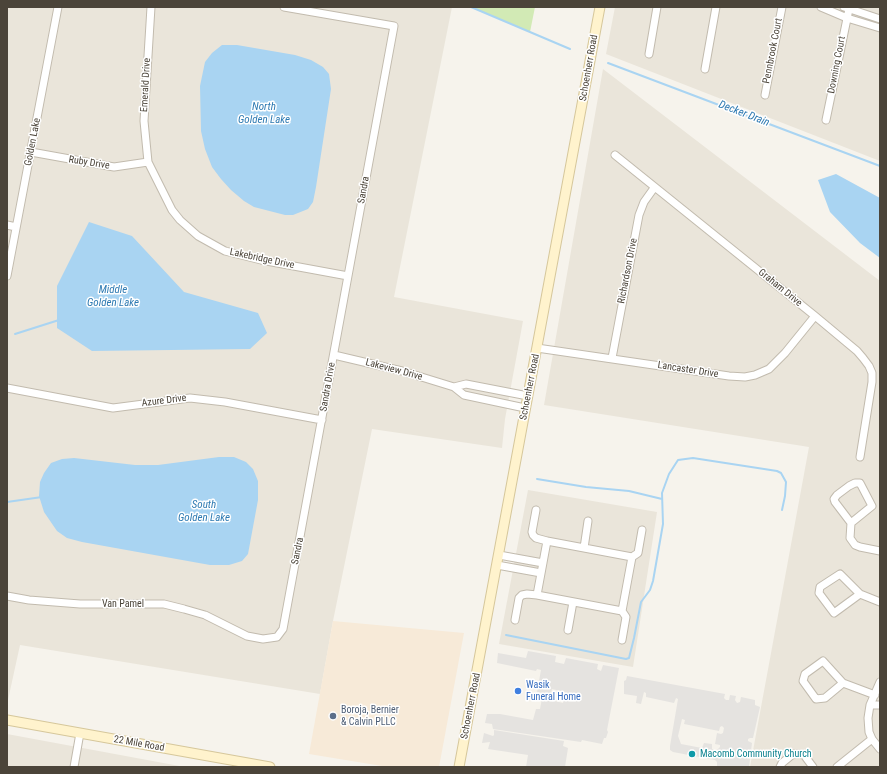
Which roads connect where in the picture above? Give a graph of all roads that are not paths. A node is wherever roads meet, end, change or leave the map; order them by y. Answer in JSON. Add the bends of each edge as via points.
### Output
{"nodes":[{"id":1,"x":58,"y":7,"type":"edge"},
{"id":2,"x":151,"y":7,"type":"edge"},
{"id":3,"x":284,"y":7,"type":"edge"},
{"id":4,"x":600,"y":7,"type":"edge"},
{"id":5,"x":657,"y":7,"type":"edge"},
{"id":6,"x":716,"y":7,"type":"edge"},
{"id":7,"x":782,"y":7,"type":"edge"},
{"id":8,"x":823,"y":7,"type":"edge"},
{"id":9,"x":847,"y":8,"type":"edge"},
{"id":10,"x":847,"y":18,"type":"junction"},
{"id":11,"x":880,"y":19,"type":"edge"},
{"id":12,"x":880,"y":28,"type":"edge"},
{"id":13,"x":650,"y":54,"type":"dead end"},
{"id":14,"x":705,"y":69,"type":"dead end"},
{"id":15,"x":765,"y":95,"type":"dead end"},
{"id":16,"x":826,"y":120,"type":"dead end"},
{"id":17,"x":30,"y":152,"type":"junction"},
{"id":18,"x":615,"y":155,"type":"dead end"},
{"id":19,"x":148,"y":162,"type":"junction"},
{"id":20,"x":654,"y":188,"type":"junction"},
{"id":21,"x":7,"y":225,"type":"edge"},
{"id":22,"x":16,"y":226,"type":"junction"},
{"id":23,"x":7,"y":276,"type":"edge"},
{"id":24,"x":348,"y":276,"type":"junction"},
{"id":25,"x":815,"y":316,"type":"junction"},
{"id":26,"x":537,"y":348,"type":"junction"},
{"id":27,"x":334,"y":355,"type":"junction"},
{"id":28,"x":612,"y":358,"type":"junction"},
{"id":29,"x":454,"y":387,"type":"junction"},
{"id":30,"x":7,"y":388,"type":"edge"},
{"id":31,"x":528,"y":396,"type":"junction"},
{"id":32,"x":525,"y":408,"type":"junction"},
{"id":33,"x":322,"y":420,"type":"junction"},
{"id":34,"x":860,"y":457,"type":"dead end"},
{"id":35,"x":536,"y":510,"type":"dead end"},
{"id":36,"x":588,"y":521,"type":"dead end"},
{"id":37,"x":851,"y":523,"type":"junction"},
{"id":38,"x":642,"y":530,"type":"dead end"},
{"id":39,"x":547,"y":541,"type":"junction"},
{"id":40,"x":584,"y":548,"type":"junction"},
{"id":41,"x":880,"y":551,"type":"edge"},
{"id":42,"x":499,"y":555,"type":"junction"},
{"id":43,"x":632,"y":557,"type":"junction"},
{"id":44,"x":543,"y":563,"type":"junction"},
{"id":45,"x":497,"y":565,"type":"junction"},
{"id":46,"x":541,"y":573,"type":"junction"},
{"id":47,"x":860,"y":594,"type":"junction"},
{"id":48,"x":537,"y":595,"type":"junction"},
{"id":49,"x":7,"y":596,"type":"edge"},
{"id":50,"x":573,"y":602,"type":"junction"},
{"id":51,"x":880,"y":602,"type":"edge"},
{"id":52,"x":622,"y":611,"type":"junction"},
{"id":53,"x":515,"y":620,"type":"dead end"},
{"id":54,"x":235,"y":630,"type":"joint"},
{"id":55,"x":568,"y":630,"type":"dead end"},
{"id":56,"x":622,"y":640,"type":"dead end"},
{"id":57,"x":880,"y":682,"type":"edge"},
{"id":58,"x":843,"y":683,"type":"junction"},
{"id":59,"x":875,"y":695,"type":"junction"},
{"id":60,"x":870,"y":705,"type":"junction"},
{"id":61,"x":880,"y":705,"type":"edge"},
{"id":62,"x":7,"y":720,"type":"edge"},
{"id":63,"x":80,"y":733,"type":"junction"},
{"id":64,"x":872,"y":739,"type":"junction"},
{"id":65,"x":880,"y":749,"type":"edge"},
{"id":66,"x":74,"y":767,"type":"edge"},
{"id":67,"x":270,"y":767,"type":"edge"},
{"id":68,"x":459,"y":767,"type":"edge"},
{"id":69,"x":780,"y":767,"type":"edge"},
{"id":70,"x":813,"y":767,"type":"edge"},
{"id":71,"x":837,"y":767,"type":"edge"}],
"edges":[{"from":1,"to":17,"type":"street","name":"Golden Lake"},
{"from":2,"to":19,"type":"street","name":"Emerald Drive","via":[[144,120]]},
{"from":3,"to":24,"type":"street","name":"Sandra","via":[[394,26]]},
{"from":4,"to":26,"type":"street","name":"Schoenherr Road"},
{"from":5,"to":13,"type":"street"},
{"from":6,"to":14,"type":"street"},
{"from":7,"to":15,"type":"street","name":"Pennbrook Court"},
{"from":8,"to":10,"type":"street"},
{"from":9,"to":10,"type":"street","name":"Downing Court"},
{"from":9,"to":11,"type":"street"},
{"from":10,"to":12,"type":"street"},
{"from":10,"to":16,"type":"street","name":"Downing Court"},
{"from":17,"to":19,"type":"street","name":"Ruby Drive","via":[[114,167]]},
{"from":17,"to":22,"type":"street","name":"Golden Lake"},
{"from":18,"to":20,"type":"street","name":"Graham Drive"},
{"from":19,"to":24,"type":"street","name":"Lakebridge Drive","via":[[172,210],[206,241],[236,254]]},
{"from":20,"to":25,"type":"street","name":"Graham Drive"},
{"from":20,"to":28,"type":"street","name":"Richardson Drive","via":[[638,215]]},
{"from":21,"to":22,"type":"street"},
{"from":22,"to":23,"type":"street","name":"Golden Lake"},
{"from":24,"to":27,"type":"street","name":"Sandra"},
{"from":25,"to":28,"type":"street","name":"Lancaster Drive","via":[[778,361],[763,373],[751,376],[729,376]]},
{"from":25,"to":34,"type":"street","name":"Graham Drive","via":[[857,351],[867,362],[872,373]]},
{"from":26,"to":28,"type":"street","name":"Lancaster Drive"},
{"from":26,"to":31,"type":"street","name":"Schoenherr Road"},
{"from":27,"to":29,"type":"street","name":"Lakeview Drive","via":[[402,371]]},
{"from":27,"to":33,"type":"street","name":"Sandra Drive"},
{"from":29,"to":31,"type":"street","name":"Lakeview Drive","via":[[466,384]]},
{"from":29,"to":32,"type":"street","name":"Lakeview Drive","via":[[464,395]]},
{"from":30,"to":33,"type":"street","name":"Azure Drive","via":[[113,408],[190,398]]},
{"from":31,"to":32,"type":"street","name":"Schoenherr Road"},
{"from":32,"to":42,"type":"street","name":"Schoenherr Road"},
{"from":33,"to":54,"type":"street","name":"Sandra","via":[[283,629],[276,636],[264,639],[247,636]]},
{"from":35,"to":39,"type":"street","via":[[533,535]]},
{"from":36,"to":40,"type":"street"},
{"from":37,"to":37,"type":"street","via":[[872,506],[860,482],[849,486],[834,499]]},
{"from":37,"to":41,"type":"street","via":[[850,538],[855,545]]},
{"from":38,"to":43,"type":"street","via":[[638,552]]},
{"from":39,"to":40,"type":"street"},
{"from":39,"to":44,"type":"street"},
{"from":40,"to":43,"type":"street"},
{"from":42,"to":44,"type":"street"},
{"from":42,"to":45,"type":"street","name":"Schoenherr Road"},
{"from":43,"to":52,"type":"street"},
{"from":44,"to":46,"type":"street"},
{"from":45,"to":46,"type":"street"},
{"from":45,"to":68,"type":"street","name":"Schoenherr Road"},
{"from":46,"to":48,"type":"street"},
{"from":47,"to":47,"type":"street","via":[[840,574],[820,587],[819,593],[834,613]]},
{"from":47,"to":51,"type":"street"},
{"from":48,"to":50,"type":"street"},
{"from":48,"to":53,"type":"street","via":[[527,594],[519,598]]},
{"from":49,"to":54,"type":"street","name":"Van Pamel","via":[[80,604],[164,604],[205,615]]},
{"from":50,"to":52,"type":"street"},
{"from":50,"to":55,"type":"street"},
{"from":52,"to":56,"type":"street","via":[[626,617]]},
{"from":57,"to":59,"type":"street"},
{"from":58,"to":58,"type":"street","via":[[823,661],[805,674],[803,681],[816,699],[825,698]]},
{"from":58,"to":59,"type":"street"},
{"from":59,"to":60,"type":"street"},
{"from":60,"to":61,"type":"street"},
{"from":60,"to":64,"type":"street","via":[[868,724]]},
{"from":62,"to":63,"type":"street","name":"22 Mile Road"},
{"from":63,"to":66,"type":"street"},
{"from":63,"to":67,"type":"street","name":"22 Mile Road"},
{"from":64,"to":65,"type":"street"},
{"from":64,"to":71,"type":"street"},
{"from":69,"to":70,"type":"street","via":[[793,754],[799,754],[804,755]]}]}
